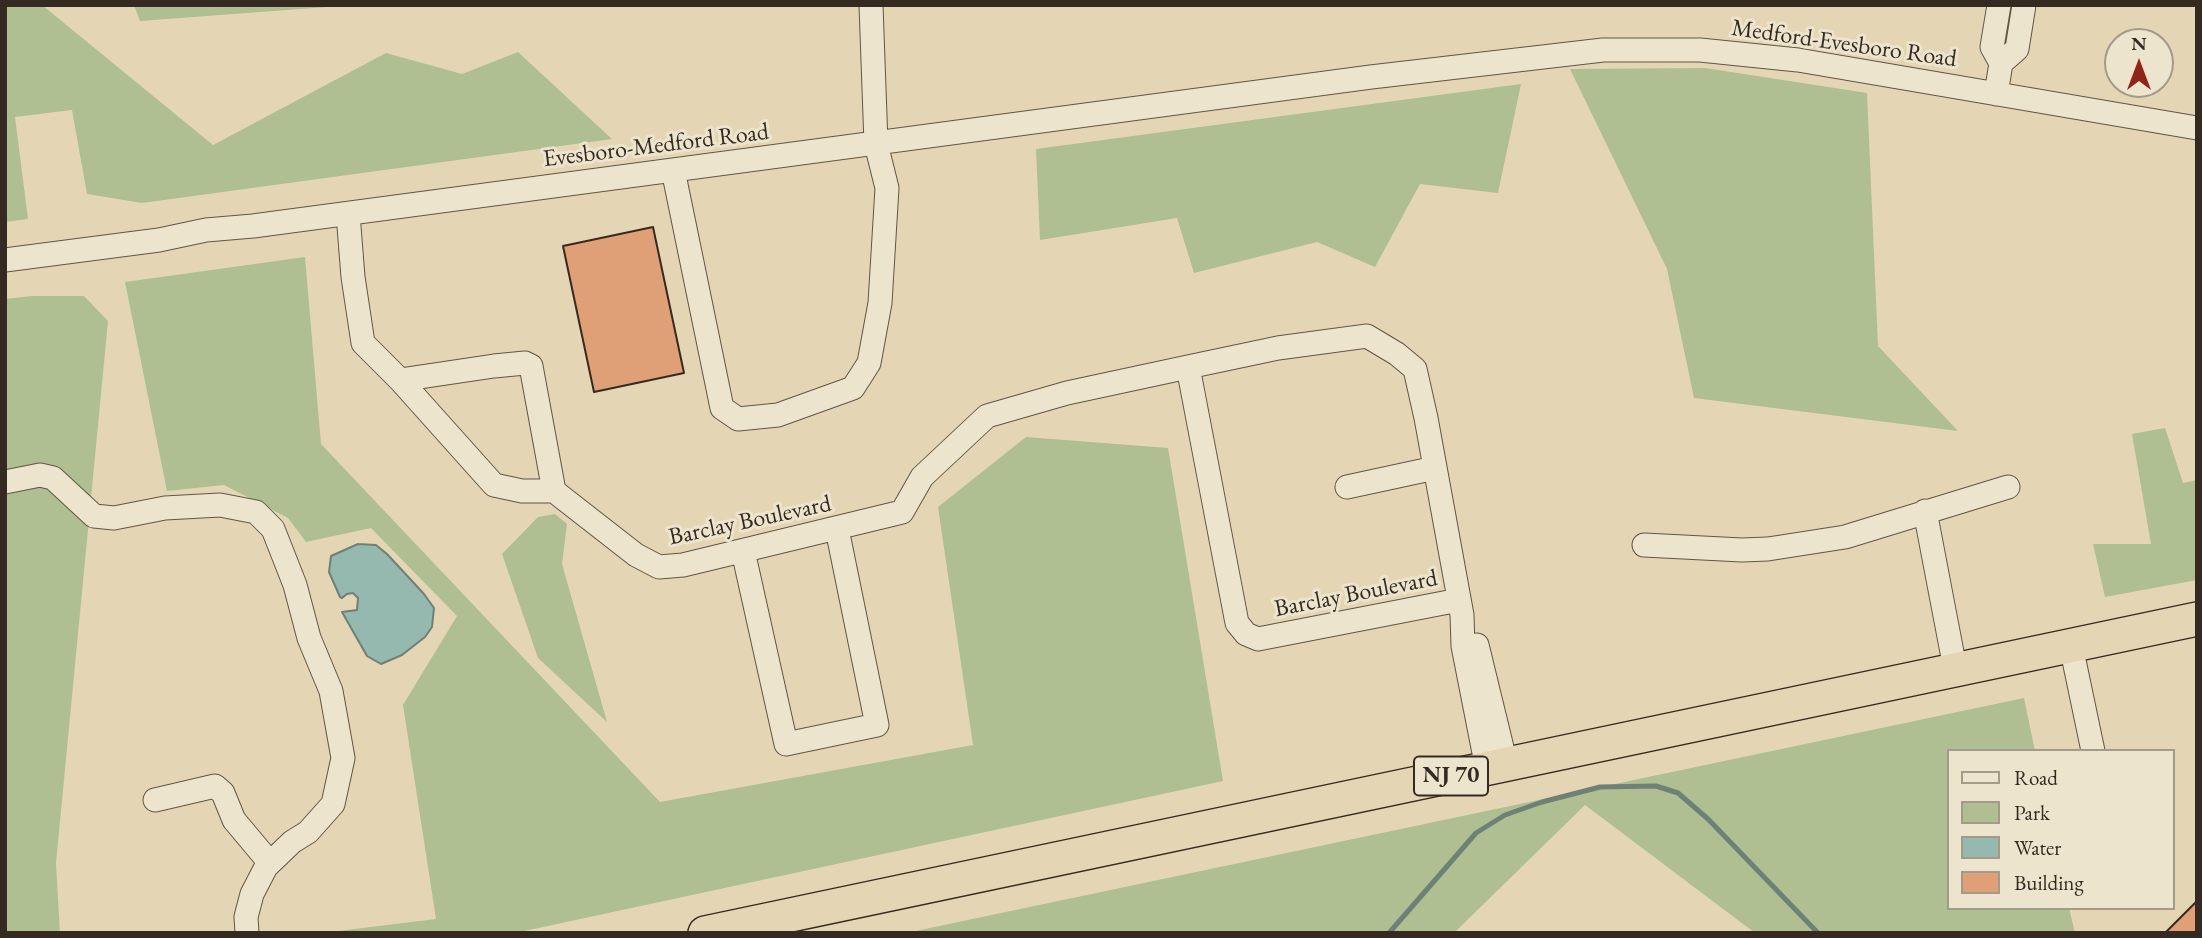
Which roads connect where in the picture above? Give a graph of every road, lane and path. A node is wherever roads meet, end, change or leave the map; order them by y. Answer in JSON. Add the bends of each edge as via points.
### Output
{"nodes":[{"id":1,"x":871,"y":5,"type":"edge"},
{"id":2,"x":1999,"y":5,"type":"edge"},
{"id":3,"x":2024,"y":5,"type":"edge"},
{"id":4,"x":2001,"y":63,"type":"junction"},
{"id":5,"x":1314,"y":85,"type":"joint"},
{"id":6,"x":1996,"y":94,"type":"junction"},
{"id":7,"x":2197,"y":128,"type":"edge"},
{"id":8,"x":876,"y":144,"type":"junction"},
{"id":9,"x":673,"y":170,"type":"junction"},
{"id":10,"x":348,"y":214,"type":"junction"},
{"id":11,"x":5,"y":260,"type":"edge"},
{"id":12,"x":1188,"y":367,"type":"junction"},
{"id":13,"x":400,"y":380,"type":"junction"},
{"id":14,"x":1435,"y":468,"type":"junction"},
{"id":15,"x":5,"y":482,"type":"edge"},
{"id":16,"x":1347,"y":487,"type":"dead end"},
{"id":17,"x":2008,"y":487,"type":"dead end"},
{"id":18,"x":554,"y":491,"type":"junction"},
{"id":19,"x":1925,"y":511,"type":"junction"},
{"id":20,"x":837,"y":528,"type":"junction"},
{"id":21,"x":1644,"y":545,"type":"dead end"},
{"id":22,"x":743,"y":551,"type":"junction"},
{"id":23,"x":1460,"y":608,"type":"junction"},
{"id":24,"x":2197,"y":618,"type":"edge"},
{"id":25,"x":2071,"y":646,"type":"junction"},
{"id":26,"x":1955,"y":668,"type":"junction"},
{"id":27,"x":2093,"y":749,"type":"edge"},
{"id":28,"x":1496,"y":766,"type":"junction"},
{"id":29,"x":155,"y":800,"type":"dead end"},
{"id":30,"x":270,"y":863,"type":"junction"},
{"id":31,"x":247,"y":933,"type":"edge"},
{"id":32,"x":705,"y":933,"type":"edge"}],
"edges":[{"from":1,"to":8,"type":"street"},
{"from":2,"to":4,"type":"street","via":[[1992,47]]},
{"from":3,"to":4,"type":"street","via":[[2017,49]]},
{"from":4,"to":6,"type":"street"},
{"from":5,"to":6,"type":"street","name":"Medford-Evesboro Road","via":[[1550,55],[1651,49],[1798,60]]},
{"from":5,"to":8,"type":"street","name":"Evesboro-Medford Road"},
{"from":6,"to":7,"type":"street","name":"Medford-Evesboro Road"},
{"from":8,"to":9,"type":"street","name":"Evesboro-Medford Road"},
{"from":8,"to":9,"type":"street","via":[[887,188],[880,303],[869,363],[853,388],[778,415],[738,419],[722,408]]},
{"from":9,"to":10,"type":"street","name":"Evesboro-Medford Road"},
{"from":10,"to":11,"type":"street","name":"Evesboro-Medford Road"},
{"from":10,"to":13,"type":"street","via":[[362,343]]},
{"from":12,"to":14,"type":"street","name":"Barclay Boulevard","via":[[1367,336],[1415,369]]},
{"from":12,"to":20,"type":"street","name":"Barclay Boulevard","via":[[1067,393],[988,416],[922,477],[902,513]]},
{"from":12,"to":23,"type":"street","name":"Barclay Boulevard","via":[[1237,623],[1246,634],[1258,639]]},
{"from":13,"to":18,"type":"street","via":[[494,485]]},
{"from":13,"to":18,"type":"street","via":[[494,366],[531,366]]},
{"from":14,"to":16,"type":"street"},
{"from":14,"to":23,"type":"street","name":"Barclay Boulevard"},
{"from":15,"to":30,"type":"street","via":[[40,475],[53,478],[94,516],[114,518],[164,508],[220,505],[256,512],[273,528],[331,691],[343,758],[333,804]]},
{"from":17,"to":19,"type":"street"},
{"from":18,"to":22,"type":"street","name":"Barclay Boulevard","via":[[636,555],[660,567]]},
{"from":19,"to":21,"type":"street","via":[[1845,537],[1768,548]]},
{"from":19,"to":26,"type":"street"},
{"from":20,"to":22,"type":"street","name":"Barclay Boulevard"},
{"from":20,"to":22,"type":"street","via":[[877,725],[786,744]]},
{"from":23,"to":28,"type":"street","name":"Barclay Boulevard","via":[[1463,646]]},
{"from":24,"to":25,"type":"highway","number":"NJ 70"},
{"from":25,"to":26,"type":"highway","number":"NJ 70"},
{"from":25,"to":27,"type":"street"},
{"from":26,"to":28,"type":"highway","number":"NJ 70"},
{"from":28,"to":32,"type":"highway","number":"NJ 70"},
{"from":29,"to":30,"type":"street","via":[[215,786],[223,793],[234,820]]},
{"from":30,"to":31,"type":"street","via":[[252,894]]}]}
